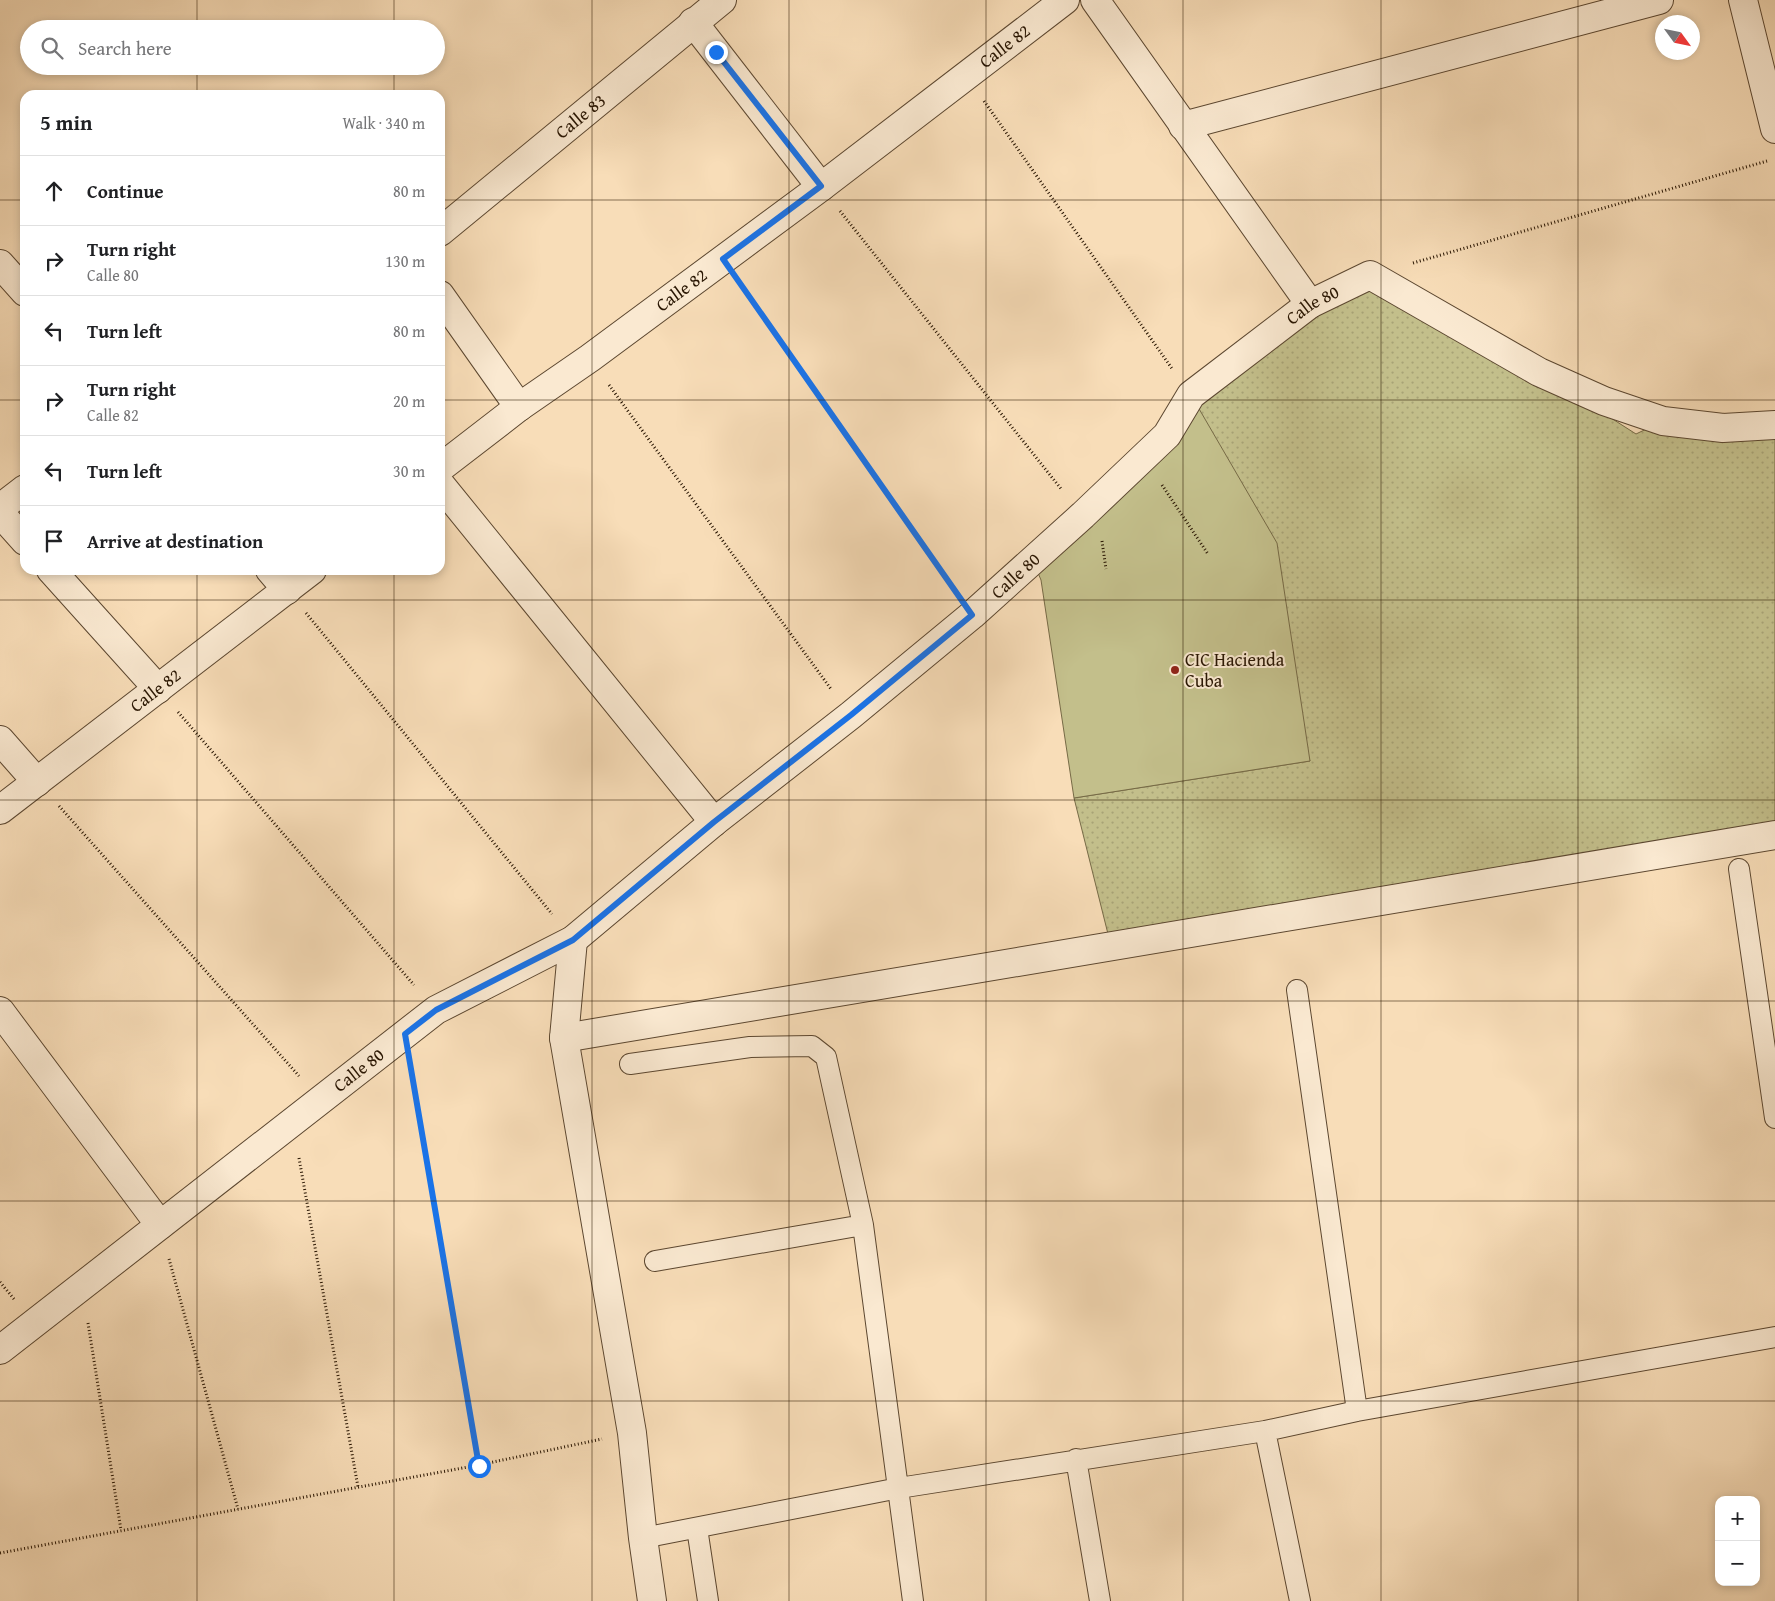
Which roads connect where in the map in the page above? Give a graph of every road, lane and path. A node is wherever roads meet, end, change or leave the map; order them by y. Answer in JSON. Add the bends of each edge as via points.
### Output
{"nodes":[{"id":1,"x":722,"y":0,"type":"edge"},
{"id":2,"x":1066,"y":0,"type":"edge"},
{"id":3,"x":1096,"y":0,"type":"edge"},
{"id":4,"x":1659,"y":0,"type":"edge"},
{"id":5,"x":1744,"y":0,"type":"edge"},
{"id":6,"x":693,"y":22,"type":"junction"},
{"id":7,"x":967,"y":76,"type":"junction"},
{"id":8,"x":1774,"y":119,"type":"edge"},
{"id":9,"x":1183,"y":126,"type":"junction"},
{"id":10,"x":1775,"y":159,"type":"edge"},
{"id":11,"x":821,"y":186,"type":"junction"},
{"id":12,"x":445,"y":228,"type":"edge"},
{"id":13,"x":723,"y":259,"type":"junction"},
{"id":14,"x":0,"y":264,"type":"edge"},
{"id":15,"x":1370,"y":275,"type":"junction"},
{"id":16,"x":20,"y":286,"type":"edge"},
{"id":17,"x":445,"y":302,"type":"edge"},
{"id":18,"x":1310,"y":304,"type":"junction"},
{"id":19,"x":590,"y":358,"type":"junction"},
{"id":20,"x":1191,"y":395,"type":"junction"},
{"id":21,"x":519,"y":407,"type":"junction"},
{"id":22,"x":1775,"y":425,"type":"edge"},
{"id":23,"x":1144,"y":457,"type":"junction"},
{"id":24,"x":445,"y":464,"type":"edge"},
{"id":25,"x":445,"y":490,"type":"edge"},
{"id":26,"x":20,"y":493,"type":"edge"},
{"id":27,"x":0,"y":508,"type":"edge"},
{"id":28,"x":0,"y":513,"type":"edge"},
{"id":29,"x":1083,"y":516,"type":"junction"},
{"id":30,"x":20,"y":535,"type":"edge"},
{"id":31,"x":1208,"y":554,"type":"dead end"},
{"id":32,"x":55,"y":575,"type":"edge"},
{"id":33,"x":296,"y":575,"type":"edge"},
{"id":34,"x":279,"y":580,"type":"edge"},
{"id":35,"x":972,"y":615,"type":"junction"},
{"id":36,"x":158,"y":689,"type":"junction"},
{"id":37,"x":851,"y":715,"type":"junction"},
{"id":38,"x":0,"y":740,"type":"edge"},
{"id":39,"x":38,"y":782,"type":"junction"},
{"id":40,"x":0,"y":810,"type":"edge"},
{"id":41,"x":714,"y":822,"type":"junction"},
{"id":42,"x":1775,"y":836,"type":"edge"},
{"id":43,"x":1739,"y":869,"type":"dead end"},
{"id":44,"x":573,"y":940,"type":"junction"},
{"id":45,"x":1297,"y":990,"type":"dead end"},
{"id":46,"x":436,"y":1010,"type":"junction"},
{"id":47,"x":0,"y":1011,"type":"edge"},
{"id":48,"x":405,"y":1034,"type":"junction"},
{"id":49,"x":564,"y":1038,"type":"junction"},
{"id":50,"x":630,"y":1064,"type":"dead end"},
{"id":51,"x":321,"y":1100,"type":"junction"},
{"id":52,"x":1775,"y":1118,"type":"edge"},
{"id":53,"x":293,"y":1122,"type":"junction"},
{"id":54,"x":160,"y":1224,"type":"junction"},
{"id":55,"x":863,"y":1225,"type":"junction"},
{"id":56,"x":655,"y":1261,"type":"dead end"},
{"id":57,"x":82,"y":1285,"type":"junction"},
{"id":58,"x":1775,"y":1337,"type":"edge"},
{"id":59,"x":0,"y":1350,"type":"edge"},
{"id":60,"x":1357,"y":1411,"type":"junction"},
{"id":61,"x":1265,"y":1431,"type":"junction"},
{"id":62,"x":632,"y":1433,"type":"junction"},
{"id":63,"x":1076,"y":1459,"type":"junction"},
{"id":64,"x":479,"y":1466,"type":"junction"},
{"id":65,"x":358,"y":1487,"type":"junction"},
{"id":66,"x":899,"y":1488,"type":"junction"},
{"id":67,"x":238,"y":1509,"type":"junction"},
{"id":68,"x":696,"y":1528,"type":"junction"},
{"id":69,"x":121,"y":1530,"type":"junction"},
{"id":70,"x":643,"y":1538,"type":"junction"},
{"id":71,"x":0,"y":1554,"type":"edge"},
{"id":72,"x":652,"y":1601,"type":"edge"},
{"id":73,"x":708,"y":1601,"type":"edge"},
{"id":74,"x":913,"y":1601,"type":"edge"},
{"id":75,"x":1100,"y":1601,"type":"edge"},
{"id":76,"x":1300,"y":1601,"type":"edge"}],
"edges":[{"from":1,"to":6,"type":"street","name":"Calle 83"},
{"from":2,"to":7,"type":"street","name":"Calle 82"},
{"from":3,"to":9,"type":"street"},
{"from":4,"to":9,"type":"street"},
{"from":5,"to":8,"type":"street"},
{"from":6,"to":11,"type":"street"},
{"from":6,"to":12,"type":"street","name":"Calle 83"},
{"from":7,"to":11,"type":"street","name":"Calle 82"},
{"from":7,"to":20,"type":"path"},
{"from":9,"to":18,"type":"street"},
{"from":10,"to":15,"type":"path"},
{"from":11,"to":13,"type":"street","name":"Calle 82"},
{"from":11,"to":29,"type":"path"},
{"from":13,"to":19,"type":"street","name":"Calle 82"},
{"from":13,"to":35,"type":"path"},
{"from":14,"to":16,"type":"street"},
{"from":15,"to":18,"type":"street","name":"Calle 80"},
{"from":15,"to":22,"type":"street","via":[[1540,372],[1604,401],[1663,421],[1724,428]]},
{"from":17,"to":21,"type":"street"},
{"from":18,"to":20,"type":"street","name":"Calle 80"},
{"from":19,"to":21,"type":"street","name":"Calle 82"},
{"from":19,"to":37,"type":"path"},
{"from":20,"to":23,"type":"street","name":"Calle 80","via":[[1167,435]]},
{"from":21,"to":24,"type":"street","name":"Calle 82"},
{"from":23,"to":29,"type":"street","name":"Calle 80"},
{"from":23,"to":31,"type":"path"},
{"from":25,"to":41,"type":"street"},
{"from":26,"to":27,"type":"street"},
{"from":28,"to":30,"type":"street"},
{"from":29,"to":35,"type":"street","name":"Calle 80"},
{"from":32,"to":36,"type":"street"},
{"from":33,"to":34,"type":"street","name":"Calle 82"},
{"from":34,"to":36,"type":"street","name":"Calle 82"},
{"from":34,"to":44,"type":"path"},
{"from":35,"to":37,"type":"street","name":"Calle 80"},
{"from":36,"to":39,"type":"street","name":"Calle 82"},
{"from":36,"to":46,"type":"path"},
{"from":37,"to":41,"type":"street","name":"Calle 80"},
{"from":38,"to":39,"type":"street"},
{"from":39,"to":40,"type":"street","name":"Calle 82"},
{"from":39,"to":51,"type":"path"},
{"from":41,"to":44,"type":"street","name":"Calle 80"},
{"from":42,"to":49,"type":"street"},
{"from":43,"to":52,"type":"lane"},
{"from":44,"to":46,"type":"street","name":"Calle 80"},
{"from":44,"to":49,"type":"street"},
{"from":45,"to":60,"type":"lane"},
{"from":46,"to":48,"type":"street","name":"Calle 80"},
{"from":47,"to":54,"type":"street"},
{"from":48,"to":51,"type":"street","name":"Calle 80"},
{"from":48,"to":64,"type":"path"},
{"from":49,"to":62,"type":"street"},
{"from":50,"to":55,"type":"lane","via":[[750,1047],[812,1046],[826,1057]]},
{"from":51,"to":53,"type":"street","name":"Calle 80"},
{"from":53,"to":54,"type":"street","name":"Calle 80"},
{"from":53,"to":65,"type":"path"},
{"from":54,"to":57,"type":"street","name":"Calle 80"},
{"from":54,"to":67,"type":"path"},
{"from":55,"to":56,"type":"lane"},
{"from":55,"to":66,"type":"lane"},
{"from":57,"to":59,"type":"street","name":"Calle 80"},
{"from":57,"to":69,"type":"path"},
{"from":58,"to":60,"type":"lane"},
{"from":60,"to":61,"type":"lane"},
{"from":61,"to":63,"type":"lane"},
{"from":61,"to":76,"type":"lane"},
{"from":62,"to":64,"type":"path"},
{"from":62,"to":70,"type":"street"},
{"from":63,"to":66,"type":"lane"},
{"from":63,"to":75,"type":"lane"},
{"from":64,"to":65,"type":"path"},
{"from":65,"to":67,"type":"path"},
{"from":66,"to":68,"type":"lane"},
{"from":66,"to":74,"type":"lane"},
{"from":67,"to":69,"type":"path"},
{"from":68,"to":70,"type":"lane"},
{"from":68,"to":73,"type":"lane"},
{"from":69,"to":71,"type":"path"},
{"from":70,"to":72,"type":"street"}]}
